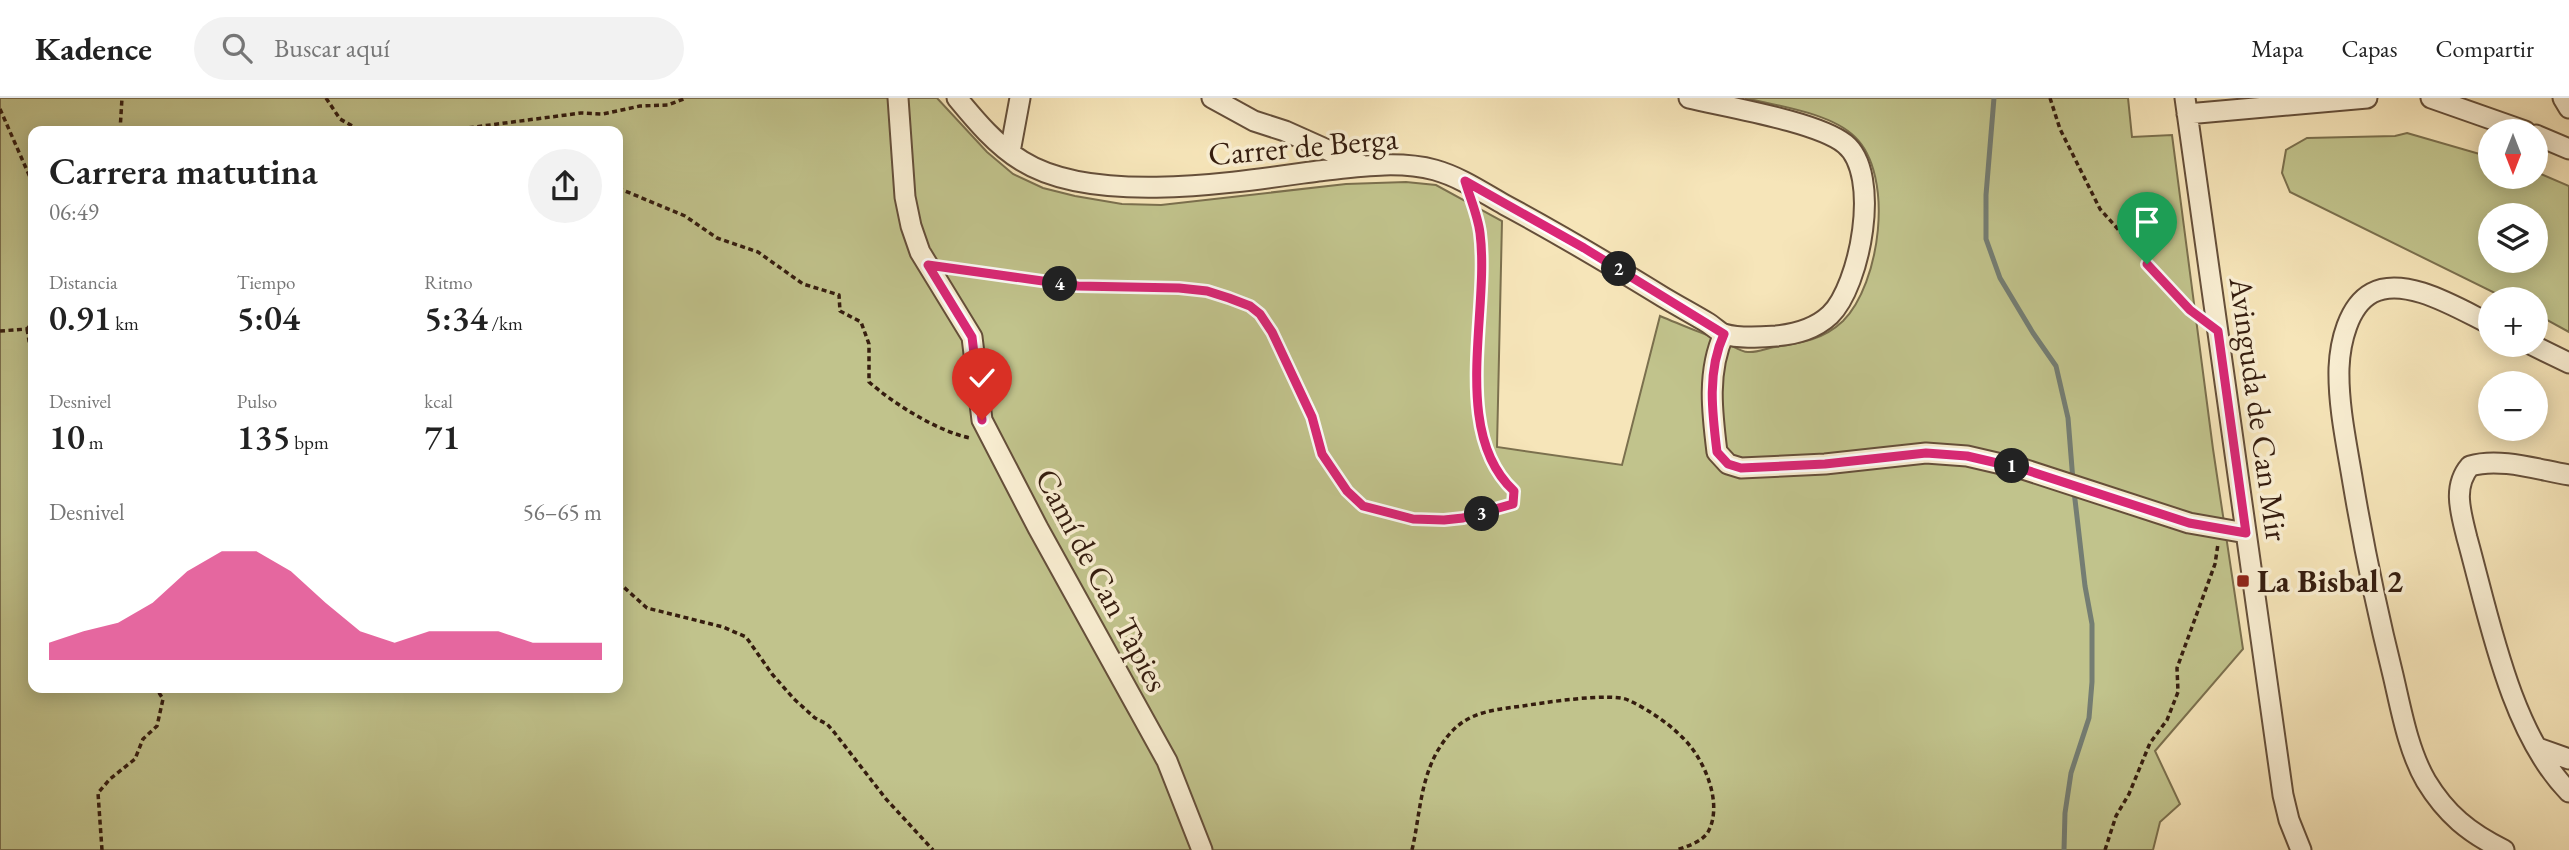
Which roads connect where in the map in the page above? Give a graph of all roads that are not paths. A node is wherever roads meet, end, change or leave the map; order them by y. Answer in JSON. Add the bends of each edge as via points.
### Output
{"nodes":[{"id":1,"x":898,"y":98,"type":"edge"},
{"id":2,"x":957,"y":98,"type":"edge"},
{"id":3,"x":1020,"y":98,"type":"edge"},
{"id":4,"x":1212,"y":98,"type":"edge"},
{"id":5,"x":1689,"y":98,"type":"edge"},
{"id":6,"x":2367,"y":98,"type":"edge"},
{"id":7,"x":2431,"y":98,"type":"edge"},
{"id":8,"x":2563,"y":98,"type":"edge"},
{"id":9,"x":2186,"y":106,"type":"edge"},
{"id":10,"x":2569,"y":108,"type":"edge"},
{"id":11,"x":2491,"y":119,"type":"edge"},
{"id":12,"x":2548,"y":140,"type":"edge"},
{"id":13,"x":2569,"y":149,"type":"edge"},
{"id":14,"x":1010,"y":152,"type":"junction"},
{"id":15,"x":1364,"y":166,"type":"junction"},
{"id":16,"x":2478,"y":319,"type":"edge"},
{"id":17,"x":1724,"y":334,"type":"junction"},
{"id":18,"x":2548,"y":353,"type":"edge"},
{"id":19,"x":2569,"y":363,"type":"edge"},
{"id":20,"x":2569,"y":475,"type":"edge"},
{"id":21,"x":2246,"y":533,"type":"junction"},
{"id":22,"x":2538,"y":748,"type":"junction"},
{"id":23,"x":2569,"y":759,"type":"edge"},
{"id":24,"x":2569,"y":792,"type":"edge"},
{"id":25,"x":1202,"y":850,"type":"edge"},
{"id":26,"x":2301,"y":850,"type":"edge"},
{"id":27,"x":2504,"y":850,"type":"edge"}],
"edges":[{"from":1,"to":25,"type":"street","name":"Camí de Can Tàpies","via":[[911,226],[928,265],[972,337],[982,420],[1167,761]]},
{"from":2,"to":14,"type":"street","name":"Carrer de Berga"},
{"from":3,"to":14,"type":"street"},
{"from":4,"to":15,"type":"street","via":[[1254,121]]},
{"from":5,"to":17,"type":"street","via":[[1831,136],[1856,157],[1862,175],[1864,199],[1855,270],[1831,314],[1800,332],[1756,337]]},
{"from":6,"to":9,"type":"street"},
{"from":7,"to":11,"type":"street"},
{"from":8,"to":10,"type":"street"},
{"from":9,"to":21,"type":"street","name":"Avinguda de Can Mir"},
{"from":12,"to":13,"type":"street"},
{"from":14,"to":15,"type":"street","name":"Carrer de Berga","via":[[1024,163],[1070,179],[1138,188]]},
{"from":15,"to":17,"type":"street","name":"Carrer de Berga","via":[[1407,164],[1465,181]]},
{"from":16,"to":27,"type":"street","via":[[2416,291],[2381,289],[2361,300],[2353,312],[2339,370],[2345,438],[2365,551],[2413,750],[2425,779],[2448,813]]},
{"from":17,"to":21,"type":"street","via":[[1716,352],[1712,396],[1717,452],[1728,464],[1758,468],[1926,453],[1967,456],[2023,469],[2189,523]]},
{"from":18,"to":19,"type":"street"},
{"from":20,"to":22,"type":"street","via":[[2481,463],[2470,466],[2459,485],[2467,538],[2508,683]]},
{"from":21,"to":26,"type":"street","name":"Avinguda de Can Mir","via":[[2283,795]]},
{"from":22,"to":23,"type":"street"},
{"from":22,"to":24,"type":"street"}]}
